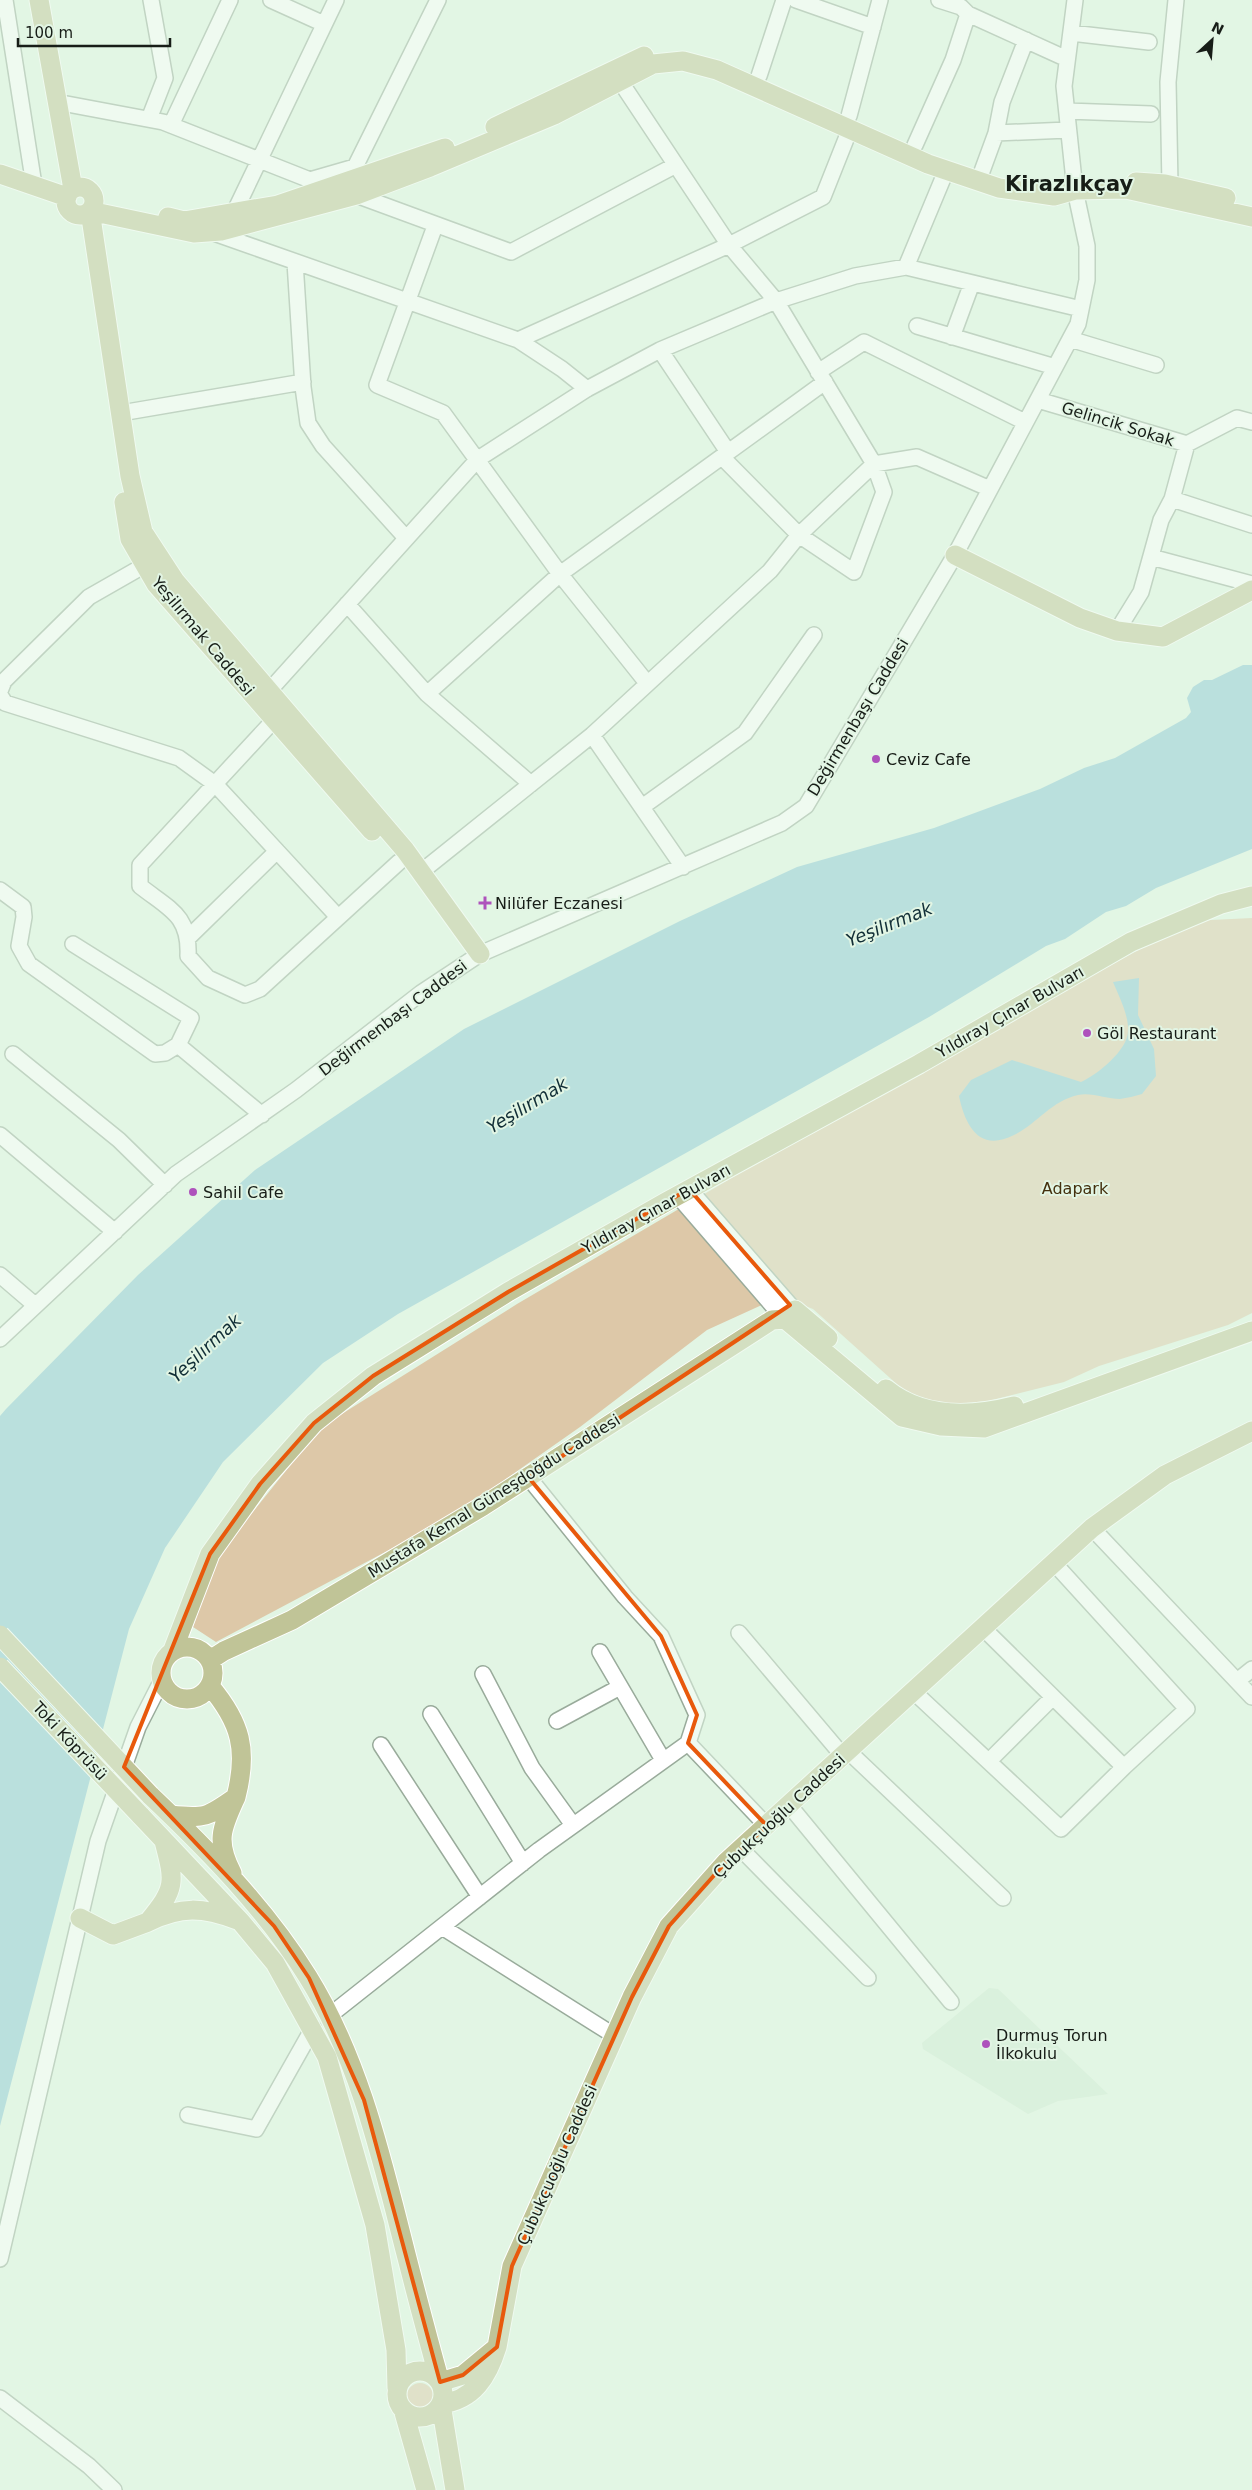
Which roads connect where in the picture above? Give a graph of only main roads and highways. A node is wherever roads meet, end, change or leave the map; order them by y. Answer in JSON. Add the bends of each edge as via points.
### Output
{"nodes":[{"id":1,"x":39,"y":0,"type":"edge"},
{"id":2,"x":50,"y":0,"type":"edge"},
{"id":3,"x":850,"y":123,"type":"junction"},
{"id":4,"x":0,"y":174,"type":"edge"},
{"id":5,"x":1074,"y":184,"type":"junction"},
{"id":6,"x":81,"y":200,"type":"junction"},
{"id":7,"x":1252,"y":204,"type":"edge"},
{"id":8,"x":1252,"y":217,"type":"edge"},
{"id":9,"x":955,"y":555,"type":"road end"},
{"id":10,"x":1252,"y":590,"type":"edge"},
{"id":11,"x":1252,"y":896,"type":"edge"},
{"id":12,"x":784,"y":1313,"type":"junction"},
{"id":13,"x":1252,"y":1318,"type":"edge"},
{"id":14,"x":1252,"y":1332,"type":"edge"},
{"id":15,"x":1252,"y":1431,"type":"edge"},
{"id":16,"x":0,"y":1636,"type":"edge"},
{"id":17,"x":173,"y":1650,"type":"junction"},
{"id":18,"x":210,"y":1660,"type":"junction"},
{"id":19,"x":0,"y":1667,"type":"edge"},
{"id":20,"x":210,"y":1686,"type":"junction"},
{"id":21,"x":236,"y":1797,"type":"junction"},
{"id":22,"x":171,"y":1815,"type":"junction"},
{"id":23,"x":164,"y":1840,"type":"junction"},
{"id":24,"x":238,"y":1886,"type":"junction"},
{"id":25,"x":80,"y":1918,"type":"road end"},
{"id":26,"x":148,"y":1922,"type":"junction"},
{"id":27,"x":242,"y":1922,"type":"junction"},
{"id":28,"x":497,"y":2347,"type":"junction"},
{"id":29,"x":440,"y":2382,"type":"junction"},
{"id":30,"x":397,"y":2388,"type":"junction"},
{"id":31,"x":441,"y":2404,"type":"junction"},
{"id":32,"x":403,"y":2410,"type":"junction"},
{"id":33,"x":426,"y":2490,"type":"edge"},
{"id":34,"x":455,"y":2490,"type":"edge"}],
"edges":[{"from":1,"to":6,"type":"main road","name":"Yeşilırmak Caddesi"},
{"from":2,"to":6,"type":"main road","name":"Yeşilırmak Caddesi"},
{"from":3,"to":5,"type":"main road","via":[[915,145],[996,180]]},
{"from":3,"to":5,"type":"main road","via":[[946,171],[998,188],[1054,196]]},
{"from":3,"to":6,"type":"main road","via":[[716,70],[683,61],[653,64],[554,115],[356,195],[220,231],[194,233]]},
{"from":3,"to":6,"type":"main road","via":[[723,60],[686,50],[662,50],[635,59],[467,141],[278,205],[184,221]]},
{"from":4,"to":6,"type":"main road"},
{"from":5,"to":7,"type":"main road","via":[[1170,185]]},
{"from":5,"to":8,"type":"main road","via":[[1126,189]]},
{"from":6,"to":6,"type":"main road","name":"Yeşilırmak Caddesi","via":[[130,540],[156,584],[411,875],[474,958],[405,850],[175,581],[143,532]]},
{"from":9,"to":10,"type":"main road","via":[[1080,618],[1117,632],[1163,637]]},
{"from":11,"to":17,"type":"main road","name":"Yıldıray Çınar Bulvarı","via":[[1220,904],[1131,942],[919,1064],[508,1292],[390,1366],[314,1423],[260,1484],[210,1554]]},
{"from":12,"to":13,"type":"main road","via":[[908,1404],[942,1413],[986,1414],[1044,1399]]},
{"from":12,"to":14,"type":"main road","via":[[902,1416],[941,1426],[984,1428]]},
{"from":12,"to":18,"type":"main road","name":"Mustafa Kemal Güneşdoğdu Caddesi","via":[[529,1478],[292,1620]]},
{"from":15,"to":28,"type":"main road","name":"Çubukçuoğlu Caddesi","via":[[1164,1475],[1092,1528],[741,1849],[669,1926],[632,1997],[512,2266]]},
{"from":16,"to":22,"type":"main road","bridge":true},
{"from":17,"to":18,"type":"main road","via":[[198,1649]]},
{"from":17,"to":20,"type":"main road","via":[[163,1663],[162,1680],[171,1694],[188,1699],[197,1697]]},
{"from":18,"to":20,"type":"main road","via":[[213,1669]]},
{"from":19,"to":23,"type":"main road","name":"Toki Köprüsü","bridge":true},
{"from":20,"to":21,"type":"main road","via":[[227,1707],[238,1731],[242,1774]]},
{"from":21,"to":22,"type":"main road","via":[[211,1815],[195,1818]]},
{"from":21,"to":24,"type":"main road","via":[[220,1840],[224,1858]]},
{"from":22,"to":24,"type":"main road"},
{"from":23,"to":26,"type":"main road","via":[[172,1880],[170,1893]]},
{"from":23,"to":27,"type":"main road","name":"Toki Köprüsü"},
{"from":24,"to":29,"type":"main road","via":[[274,1926],[309,1978],[329,2016],[364,2100]]},
{"from":25,"to":26,"type":"main road","via":[[112,1935]]},
{"from":26,"to":27,"type":"main road","via":[[165,1914],[193,1909]]},
{"from":27,"to":30,"type":"main road","name":"Toki Köprüsü","via":[[276,1963],[327,2057],[375,2224],[396,2350]]},
{"from":28,"to":29,"type":"main road","via":[[463,2374]]},
{"from":28,"to":31,"type":"main road","name":"Çubukçuoğlu Caddesi","via":[[482,2384],[451,2403]]},
{"from":29,"to":30,"type":"main road","via":[[435,2376],[420,2371],[406,2375]]},
{"from":29,"to":31,"type":"main road"},
{"from":30,"to":32,"type":"main road","via":[[398,2403]]},
{"from":31,"to":32,"type":"main road","via":[[437,2410],[423,2417]]},
{"from":31,"to":34,"type":"main road"},
{"from":32,"to":33,"type":"main road"}]}
